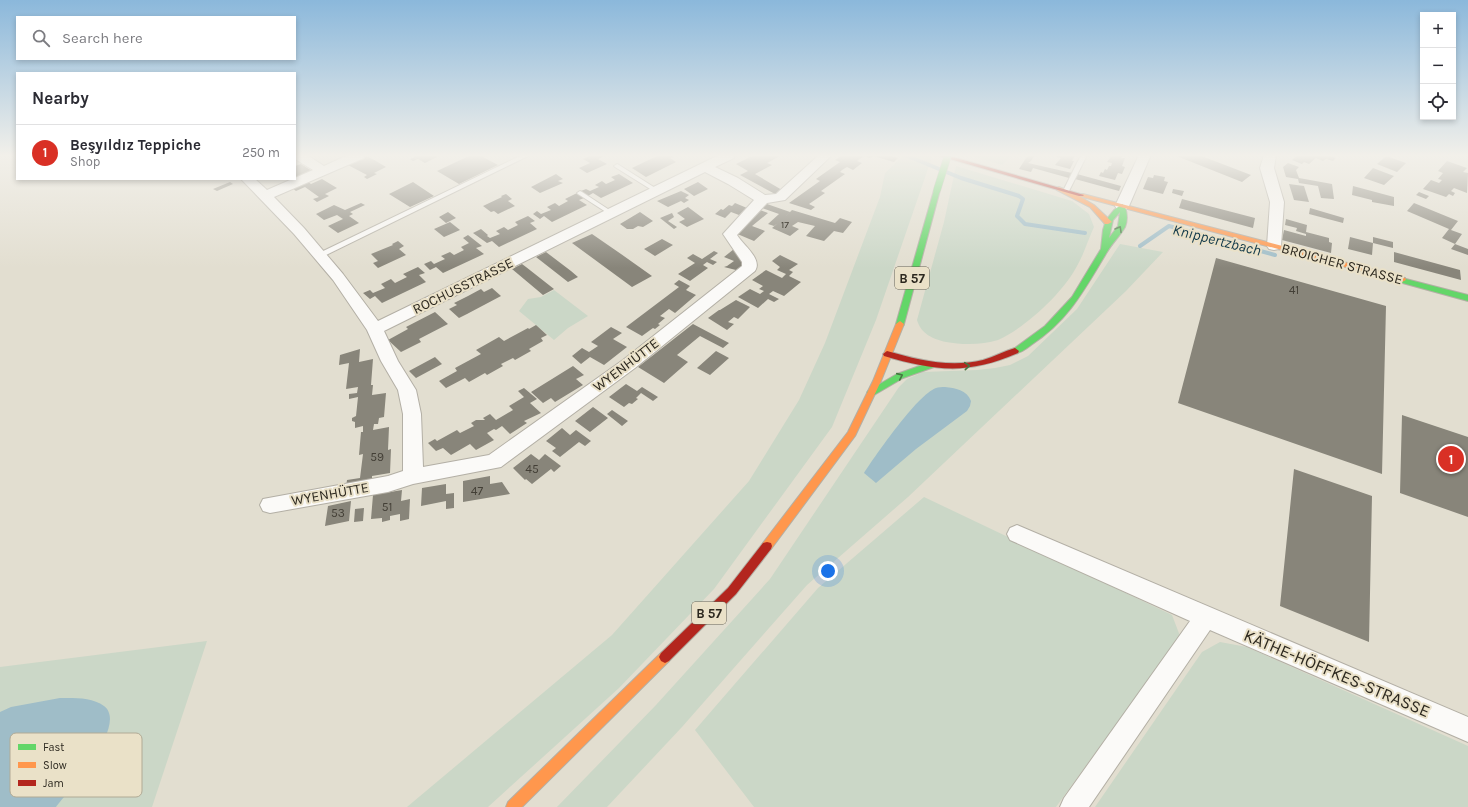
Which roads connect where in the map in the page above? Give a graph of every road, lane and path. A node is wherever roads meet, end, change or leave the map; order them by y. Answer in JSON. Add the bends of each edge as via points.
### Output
{"nodes":[{"id":1,"x":262,"y":193,"type":"edge"},
{"id":2,"x":273,"y":193,"type":"edge"},
{"id":3,"x":449,"y":193,"type":"edge"},
{"id":4,"x":580,"y":193,"type":"dead end"},
{"id":5,"x":654,"y":193,"type":"edge"},
{"id":6,"x":751,"y":193,"type":"edge"},
{"id":7,"x":785,"y":193,"type":"edge"},
{"id":8,"x":936,"y":193,"type":"edge"},
{"id":9,"x":1068,"y":193,"type":"edge"},
{"id":10,"x":1072,"y":193,"type":"edge"},
{"id":11,"x":1128,"y":193,"type":"edge"},
{"id":12,"x":1274,"y":193,"type":"edge"},
{"id":13,"x":265,"y":196,"type":"junction"},
{"id":14,"x":763,"y":200,"type":"junction"},
{"id":15,"x":1122,"y":206,"type":"junction"},
{"id":16,"x":612,"y":213,"type":"junction"},
{"id":17,"x":1108,"y":222,"type":"junction"},
{"id":18,"x":1274,"y":246,"type":"junction"},
{"id":19,"x":1104,"y":249,"type":"junction"},
{"id":20,"x":319,"y":255,"type":"junction"},
{"id":21,"x":1468,"y":298,"type":"edge"},
{"id":22,"x":375,"y":329,"type":"junction"},
{"id":23,"x":887,"y":354,"type":"junction"},
{"id":24,"x":965,"y":357,"type":"dead end"},
{"id":25,"x":1002,"y":357,"type":"junction"},
{"id":26,"x":931,"y":365,"type":"junction"},
{"id":27,"x":871,"y":393,"type":"junction"},
{"id":28,"x":413,"y":476,"type":"junction"},
{"id":29,"x":270,"y":505,"type":"dead end"},
{"id":30,"x":1018,"y":534,"type":"dead end"},
{"id":31,"x":1206,"y":617,"type":"junction"},
{"id":32,"x":1468,"y":730,"type":"edge"},
{"id":33,"x":513,"y":807,"type":"edge"},
{"id":34,"x":1073,"y":807,"type":"edge"}],
"edges":[{"from":1,"to":13,"type":"street"},
{"from":2,"to":13,"type":"street"},
{"from":3,"to":20,"type":"lane"},
{"from":4,"to":16,"type":"lane"},
{"from":5,"to":16,"type":"street","name":"ROCHUSSTRASSE"},
{"from":6,"to":14,"type":"street"},
{"from":7,"to":14,"type":"street","name":"WYENHÜTTE","via":[[780,197]]},
{"from":8,"to":23,"type":"main road","number":"B 57","bridge":true,"via":[[896,340]]},
{"from":9,"to":17,"type":"main road","via":[[1088,202],[1100,211]]},
{"from":10,"to":15,"type":"main road","name":"BROICHER STRASSE"},
{"from":11,"to":15,"type":"street"},
{"from":12,"to":18,"type":"street","via":[[1277,202]]},
{"from":13,"to":20,"type":"street"},
{"from":14,"to":28,"type":"street","name":"WYENHÜTTE","via":[[730,234],[750,262],[750,268],[629,364],[494,462]]},
{"from":15,"to":17,"type":"main road","via":[[1112,214]]},
{"from":15,"to":18,"type":"main road","name":"BROICHER STRASSE"},
{"from":19,"to":15,"type":"main road","one_way":true,"via":[[1119,232],[1124,220]]},
{"from":16,"to":22,"type":"street","name":"ROCHUSSTRASSE"},
{"from":17,"to":19,"type":"main road"},
{"from":18,"to":21,"type":"main road","name":"BROICHER STRASSE"},
{"from":19,"to":25,"type":"main road","via":[[1094,270],[1059,319],[1023,349]]},
{"from":20,"to":22,"type":"street"},
{"from":22,"to":28,"type":"street","via":[[407,390],[412,414]]},
{"from":23,"to":26,"type":"main road"},
{"from":23,"to":27,"type":"main road","number":"B 57"},
{"from":24,"to":25,"type":"main road"},
{"from":26,"to":25,"type":"main road","one_way":true,"via":[[973,366]]},
{"from":27,"to":26,"type":"main road","one_way":true,"via":[[909,372]]},
{"from":27,"to":33,"type":"main road","number":"B 57","via":[[852,434],[732,591]]},
{"from":28,"to":29,"type":"street","name":"WYENHÜTTE","via":[[388,484]]},
{"from":30,"to":31,"type":"street","name":"KÄTHE-HÖFFKES-STRASSE"},
{"from":31,"to":32,"type":"street","name":"KÄTHE-HÖFFKES-STRASSE"},
{"from":31,"to":34,"type":"street"}]}
